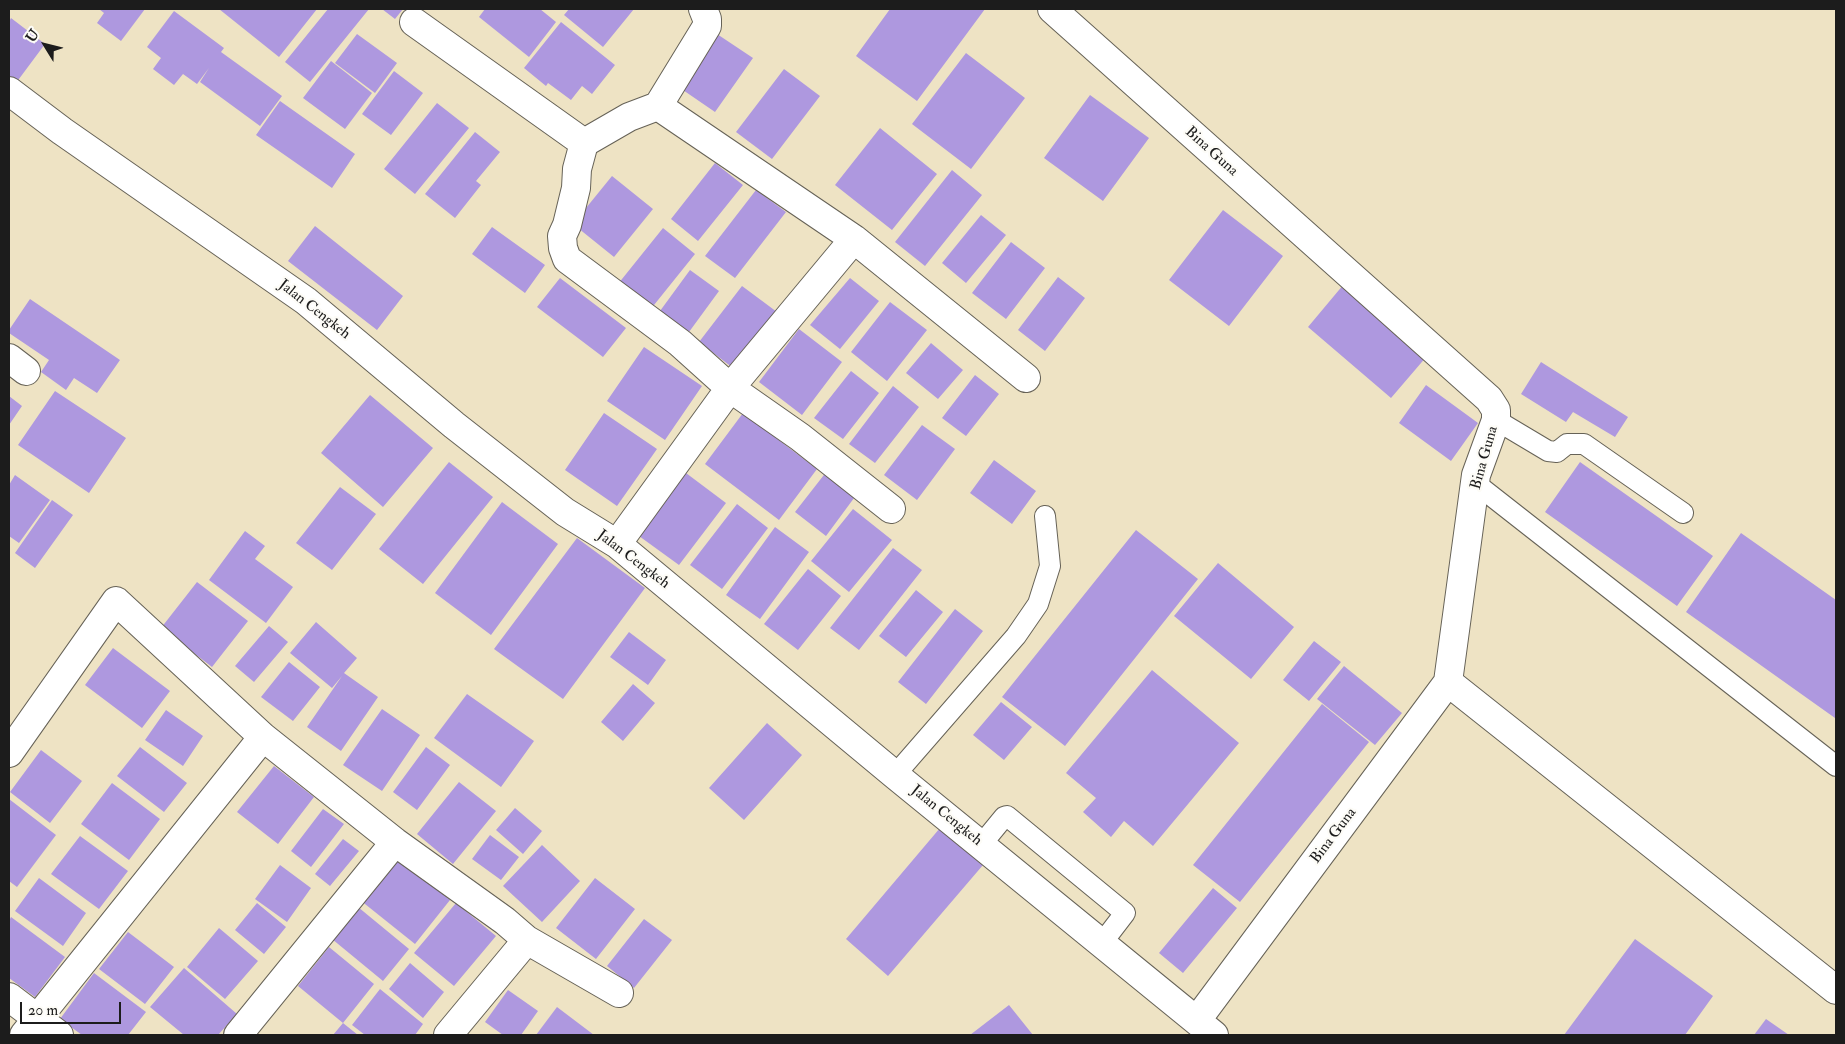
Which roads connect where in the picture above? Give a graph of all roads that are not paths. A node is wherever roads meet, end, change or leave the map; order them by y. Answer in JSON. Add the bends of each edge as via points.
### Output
{"nodes":[{"id":1,"x":703,"y":9,"type":"edge"},
{"id":2,"x":1059,"y":11,"type":"edge"},
{"id":3,"x":414,"y":22,"type":"dead end"},
{"id":4,"x":9,"y":91,"type":"edge"},
{"id":5,"x":658,"y":106,"type":"junction"},
{"id":6,"x":584,"y":143,"type":"junction"},
{"id":7,"x":854,"y":239,"type":"junction"},
{"id":8,"x":1026,"y":378,"type":"dead end"},
{"id":9,"x":730,"y":388,"type":"junction"},
{"id":10,"x":1496,"y":420,"type":"junction"},
{"id":11,"x":1475,"y":483,"type":"junction"},
{"id":12,"x":891,"y":509,"type":"dead end"},
{"id":13,"x":1683,"y":513,"type":"dead end"},
{"id":14,"x":1045,"y":516,"type":"dead end"},
{"id":15,"x":617,"y":544,"type":"junction"},
{"id":16,"x":1448,"y":682,"type":"junction"},
{"id":17,"x":262,"y":737,"type":"junction"},
{"id":18,"x":9,"y":754,"type":"edge"},
{"id":19,"x":1836,"y":766,"type":"edge"},
{"id":20,"x":895,"y":775,"type":"junction"},
{"id":21,"x":395,"y":842,"type":"junction"},
{"id":22,"x":981,"y":845,"type":"junction"},
{"id":23,"x":527,"y":940,"type":"junction"},
{"id":24,"x":1102,"y":943,"type":"junction"},
{"id":25,"x":1836,"y":990,"type":"edge"},
{"id":26,"x":619,"y":993,"type":"dead end"},
{"id":27,"x":9,"y":997,"type":"edge"},
{"id":28,"x":31,"y":1027,"type":"edge"},
{"id":29,"x":1205,"y":1028,"type":"edge"},
{"id":30,"x":59,"y":1035,"type":"edge"},
{"id":31,"x":238,"y":1035,"type":"edge"},
{"id":32,"x":448,"y":1035,"type":"edge"}],
"edges":[{"from":1,"to":5,"type":"street","via":[[707,26]]},
{"from":2,"to":10,"type":"street","name":"Bina Guna","via":[[1489,399],[1496,410]]},
{"from":3,"to":6,"type":"street"},
{"from":4,"to":15,"type":"street","name":"Jalan Cengkeh","via":[[306,301],[566,512]]},
{"from":5,"to":6,"type":"street","via":[[629,117]]},
{"from":5,"to":7,"type":"street"},
{"from":6,"to":9,"type":"street","via":[[576,188],[562,236],[567,259],[680,343]]},
{"from":7,"to":8,"type":"street"},
{"from":7,"to":9,"type":"street"},
{"from":9,"to":12,"type":"street","via":[[800,437]]},
{"from":9,"to":15,"type":"street"},
{"from":10,"to":11,"type":"street","name":"Bina Guna"},
{"from":10,"to":13,"type":"lane","via":[[1548,451],[1556,452],[1567,444],[1584,444]]},
{"from":11,"to":16,"type":"street","name":"Bina Guna"},
{"from":11,"to":19,"type":"lane"},
{"from":14,"to":20,"type":"lane","via":[[1050,566],[1038,604],[1016,636]]},
{"from":15,"to":20,"type":"street","name":"Jalan Cengkeh"},
{"from":16,"to":25,"type":"street"},
{"from":16,"to":29,"type":"street","name":"Bina Guna"},
{"from":17,"to":18,"type":"street","via":[[116,601]]},
{"from":17,"to":21,"type":"street"},
{"from":17,"to":28,"type":"street"},
{"from":20,"to":22,"type":"street","name":"Jalan Cengkeh"},
{"from":21,"to":23,"type":"street","via":[[506,921]]},
{"from":21,"to":31,"type":"street"},
{"from":22,"to":24,"type":"street","name":"Jalan Cengkeh"},
{"from":22,"to":24,"type":"lane","via":[[1007,816],[1125,913]]},
{"from":23,"to":26,"type":"street"},
{"from":23,"to":32,"type":"street"},
{"from":24,"to":29,"type":"street","name":"Jalan Cengkeh"},
{"from":27,"to":28,"type":"street"},
{"from":28,"to":30,"type":"street"}]}
